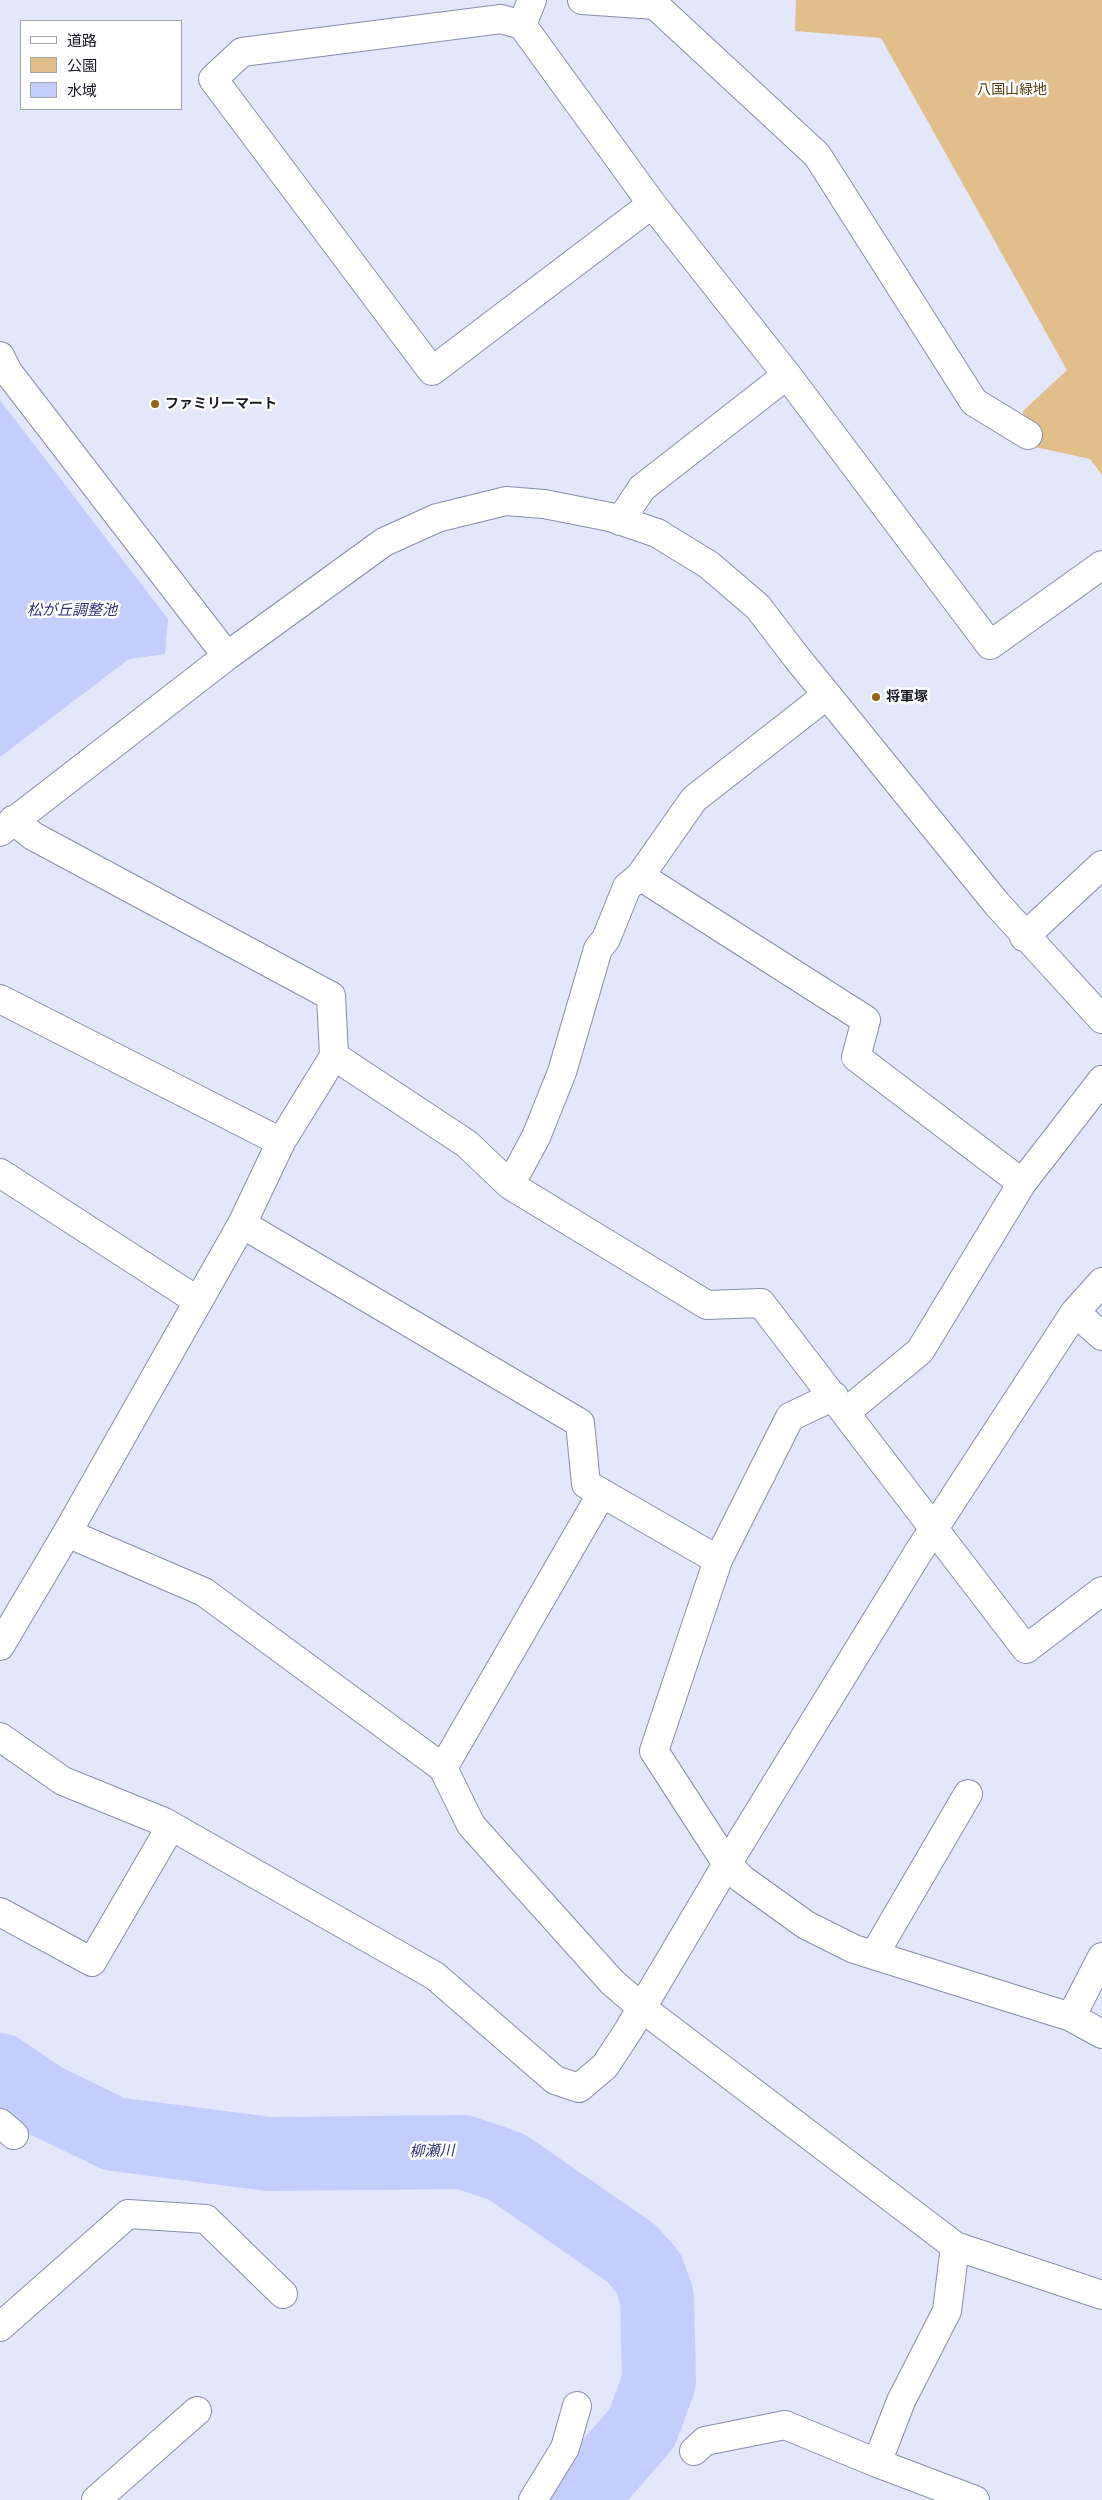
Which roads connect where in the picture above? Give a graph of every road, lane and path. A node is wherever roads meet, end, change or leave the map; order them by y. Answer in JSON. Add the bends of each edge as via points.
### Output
{"nodes":[{"id":1,"x":532,"y":0,"type":"edge"},
{"id":2,"x":582,"y":0,"type":"edge"},
{"id":3,"x":522,"y":25,"type":"junction"},
{"id":4,"x":652,"y":204,"type":"junction"},
{"id":5,"x":0,"y":356,"type":"edge"},
{"id":6,"x":787,"y":375,"type":"junction"},
{"id":7,"x":1028,"y":434,"type":"dead end"},
{"id":8,"x":620,"y":521,"type":"junction"},
{"id":9,"x":1102,"y":565,"type":"edge"},
{"id":10,"x":227,"y":656,"type":"junction"},
{"id":11,"x":827,"y":695,"type":"junction"},
{"id":12,"x":7,"y":826,"type":"edge"},
{"id":13,"x":1102,"y":865,"type":"edge"},
{"id":14,"x":640,"y":876,"type":"junction"},
{"id":15,"x":1024,"y":936,"type":"junction"},
{"id":16,"x":0,"y":999,"type":"edge"},
{"id":17,"x":1102,"y":1019,"type":"edge"},
{"id":18,"x":334,"y":1056,"type":"junction"},
{"id":19,"x":1102,"y":1080,"type":"edge"},
{"id":20,"x":281,"y":1142,"type":"junction"},
{"id":21,"x":0,"y":1173,"type":"edge"},
{"id":22,"x":1022,"y":1183,"type":"junction"},
{"id":23,"x":510,"y":1186,"type":"junction"},
{"id":24,"x":242,"y":1224,"type":"junction"},
{"id":25,"x":1102,"y":1282,"type":"edge"},
{"id":26,"x":198,"y":1301,"type":"junction"},
{"id":27,"x":1075,"y":1312,"type":"junction"},
{"id":28,"x":1102,"y":1336,"type":"edge"},
{"id":29,"x":840,"y":1404,"type":"junction"},
{"id":30,"x":602,"y":1493,"type":"junction"},
{"id":31,"x":934,"y":1527,"type":"junction"},
{"id":32,"x":67,"y":1533,"type":"junction"},
{"id":33,"x":718,"y":1560,"type":"junction"},
{"id":34,"x":1102,"y":1591,"type":"edge"},
{"id":35,"x":0,"y":1646,"type":"edge"},
{"id":36,"x":0,"y":1737,"type":"edge"},
{"id":37,"x":443,"y":1768,"type":"junction"},
{"id":38,"x":968,"y":1794,"type":"dead end"},
{"id":39,"x":172,"y":1826,"type":"junction"},
{"id":40,"x":727,"y":1864,"type":"junction"},
{"id":41,"x":0,"y":1912,"type":"edge"},
{"id":42,"x":874,"y":1954,"type":"junction"},
{"id":43,"x":1102,"y":1957,"type":"edge"},
{"id":44,"x":642,"y":2008,"type":"junction"},
{"id":45,"x":1071,"y":2017,"type":"junction"},
{"id":46,"x":1102,"y":2034,"type":"edge"},
{"id":47,"x":955,"y":2246,"type":"junction"},
{"id":48,"x":283,"y":2294,"type":"dead end"},
{"id":49,"x":1102,"y":2295,"type":"edge"},
{"id":50,"x":0,"y":2327,"type":"edge"},
{"id":51,"x":577,"y":2406,"type":"dead end"},
{"id":52,"x":197,"y":2411,"type":"dead end"},
{"id":53,"x":694,"y":2451,"type":"dead end"},
{"id":54,"x":877,"y":2463,"type":"junction"},
{"id":55,"x":970,"y":2499,"type":"edge"},
{"id":56,"x":96,"y":2500,"type":"edge"},
{"id":57,"x":534,"y":2500,"type":"edge"}],
"edges":[{"from":1,"to":3,"type":"street"},
{"from":2,"to":7,"type":"street","via":[[655,5],[817,155],[974,402]]},
{"from":3,"to":4,"type":"street"},
{"from":3,"to":4,"type":"street","via":[[501,19],[242,52],[213,79],[432,370]]},
{"from":4,"to":6,"type":"street"},
{"from":5,"to":10,"type":"street","via":[[8,372]]},
{"from":6,"to":8,"type":"street","via":[[642,488]]},
{"from":6,"to":9,"type":"street","via":[[990,645]]},
{"from":8,"to":10,"type":"street","via":[[544,504],[506,501],[438,518],[384,542]]},
{"from":8,"to":11,"type":"street","via":[[657,534],[709,565],[758,607]]},
{"from":10,"to":12,"type":"street"},
{"from":11,"to":14,"type":"street","via":[[694,799]]},
{"from":11,"to":15,"type":"street"},
{"from":12,"to":18,"type":"street","via":[[33,836],[331,996]]},
{"from":13,"to":15,"type":"street"},
{"from":14,"to":22,"type":"street","via":[[866,1020],[856,1057]]},
{"from":14,"to":23,"type":"street","via":[[627,887],[606,939],[598,949],[562,1072],[536,1137]]},
{"from":15,"to":17,"type":"street"},
{"from":16,"to":20,"type":"street"},
{"from":18,"to":20,"type":"street"},
{"from":18,"to":23,"type":"street","via":[[466,1144]]},
{"from":19,"to":22,"type":"street"},
{"from":20,"to":24,"type":"street"},
{"from":21,"to":26,"type":"street"},
{"from":22,"to":29,"type":"street","via":[[920,1351]]},
{"from":23,"to":29,"type":"street","via":[[708,1305],[762,1303]]},
{"from":24,"to":26,"type":"street"},
{"from":24,"to":30,"type":"street","via":[[580,1423],[586,1484]]},
{"from":25,"to":27,"type":"street"},
{"from":26,"to":32,"type":"street"},
{"from":27,"to":28,"type":"street"},
{"from":27,"to":31,"type":"street"},
{"from":29,"to":31,"type":"street"},
{"from":29,"to":33,"type":"street","via":[[790,1417]]},
{"from":30,"to":33,"type":"street"},
{"from":30,"to":37,"type":"street"},
{"from":31,"to":34,"type":"street","via":[[1026,1649]]},
{"from":31,"to":40,"type":"street"},
{"from":32,"to":35,"type":"street"},
{"from":32,"to":37,"type":"street","via":[[204,1592]]},
{"from":33,"to":40,"type":"street","via":[[654,1751]]},
{"from":36,"to":39,"type":"street","via":[[62,1781]]},
{"from":37,"to":44,"type":"street","via":[[470,1825],[612,1982]]},
{"from":38,"to":42,"type":"street"},
{"from":39,"to":41,"type":"street","via":[[92,1962]]},
{"from":39,"to":44,"type":"street","via":[[435,1976],[555,2080],[579,2088],[605,2066]]},
{"from":40,"to":42,"type":"street","via":[[806,1925],[854,1949]]},
{"from":40,"to":44,"type":"street"},
{"from":42,"to":45,"type":"street"},
{"from":43,"to":45,"type":"street"},
{"from":44,"to":47,"type":"street"},
{"from":45,"to":46,"type":"street"},
{"from":47,"to":49,"type":"street"},
{"from":47,"to":54,"type":"street","via":[[947,2312],[900,2401]]},
{"from":48,"to":50,"type":"street","via":[[206,2219],[128,2214]]},
{"from":51,"to":57,"type":"street","via":[[566,2448]]},
{"from":52,"to":56,"type":"street"},
{"from":53,"to":54,"type":"street","via":[[705,2441],[785,2424]]},
{"from":54,"to":55,"type":"street"}]}
